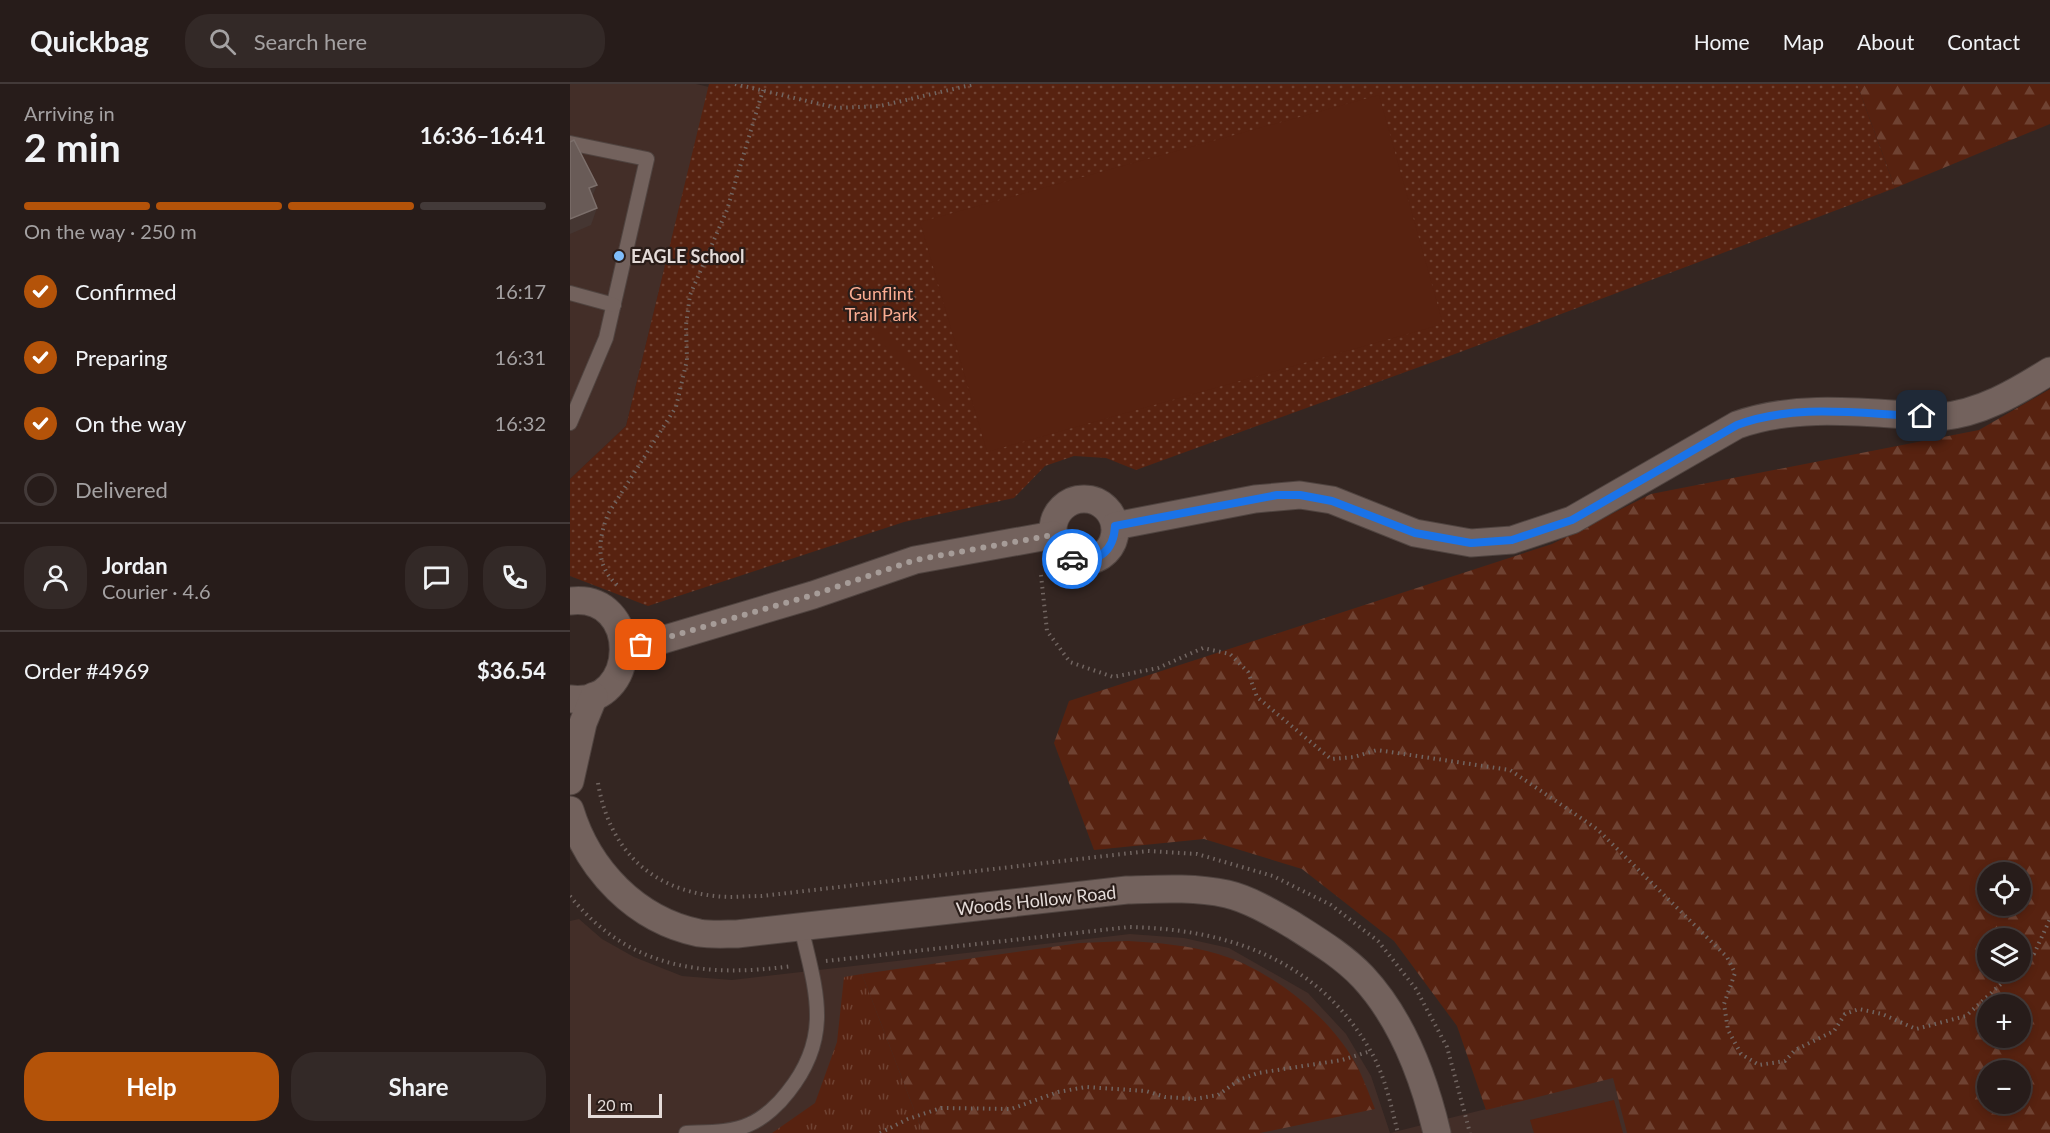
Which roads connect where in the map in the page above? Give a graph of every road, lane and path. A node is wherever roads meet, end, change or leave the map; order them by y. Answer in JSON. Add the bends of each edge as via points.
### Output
{"nodes":[{"id":1,"x":735,"y":84,"type":"edge"},
{"id":2,"x":975,"y":84,"type":"edge"},
{"id":3,"x":763,"y":90,"type":"junction"},
{"id":4,"x":570,"y":143,"type":"edge"},
{"id":5,"x":570,"y":293,"type":"edge"},
{"id":6,"x":614,"y":305,"type":"junction"},
{"id":7,"x":2050,"y":371,"type":"edge"},
{"id":8,"x":570,"y":423,"type":"edge"},
{"id":9,"x":1115,"y":526,"type":"junction"},
{"id":10,"x":1053,"y":535,"type":"junction"},
{"id":11,"x":1041,"y":575,"type":"dead end"},
{"id":12,"x":624,"y":594,"type":"dead end"},
{"id":13,"x":572,"y":599,"type":"edge"},
{"id":14,"x":624,"y":651,"type":"junction"},
{"id":15,"x":582,"y":697,"type":"edge"},
{"id":16,"x":570,"y":781,"type":"edge"},
{"id":17,"x":570,"y":810,"type":"edge"},
{"id":18,"x":2050,"y":919,"type":"edge"},
{"id":19,"x":801,"y":927,"type":"junction"},
{"id":20,"x":2031,"y":957,"type":"edge"},
{"id":21,"x":829,"y":961,"type":"dead end"},
{"id":22,"x":2003,"y":982,"type":"edge"},
{"id":23,"x":1371,"y":1051,"type":"junction"},
{"id":24,"x":686,"y":1133,"type":"edge"},
{"id":25,"x":880,"y":1133,"type":"edge"},
{"id":26,"x":1398,"y":1133,"type":"edge"},
{"id":27,"x":1437,"y":1133,"type":"edge"}],
"edges":[{"from":1,"to":3,"type":"path"},
{"from":2,"to":3,"type":"path","via":[[880,106],[837,108]]},
{"from":3,"to":12,"type":"path","via":[[727,210],[690,295],[687,360],[676,407],[608,514],[601,533],[602,565]]},
{"from":4,"to":6,"type":"lane","via":[[647,159]]},
{"from":5,"to":6,"type":"lane"},
{"from":6,"to":8,"type":"lane","via":[[606,338]]},
{"from":7,"to":9,"type":"street","via":[[2023,388],[1962,415],[1789,411],[1760,417],[1737,425],[1572,520],[1512,540],[1471,543],[1415,533],[1332,501],[1300,495],[1255,499]]},
{"from":9,"to":10,"type":"street","via":[[1114,537],[1103,555],[1083,561],[1063,554]]},
{"from":9,"to":10,"type":"street","via":[[1112,516],[1099,502],[1079,499],[1062,507],[1053,525]]},
{"from":10,"to":14,"type":"street","via":[[915,560]]},
{"from":11,"to":22,"type":"path","via":[[1047,631],[1070,662],[1113,677],[1158,668],[1203,648],[1230,654],[1248,672],[1257,697],[1331,759],[1377,750],[1510,770],[1597,830],[1727,957],[1735,973],[1724,1004],[1728,1030],[1741,1054],[1759,1065],[1785,1061],[1795,1050],[1834,1030],[1845,1014],[1859,1009],[1916,1029],[1966,1016]]},
{"from":13,"to":14,"type":"street","via":[[590,602],[613,618],[621,630]]},
{"from":14,"to":15,"type":"street","via":[[618,675],[608,687]]},
{"from":15,"to":16,"type":"street","via":[[583,723]]},
{"from":17,"to":19,"type":"street","name":"Woods Hollow Road","via":[[600,871],[628,900],[659,918],[700,933],[737,934]]},
{"from":18,"to":20,"type":"path"},
{"from":19,"to":24,"type":"lane","via":[[817,1014],[816,1041],[798,1080],[780,1102],[749,1125]]},
{"from":19,"to":27,"type":"street","name":"Woods Hollow Road","via":[[1127,890],[1229,894],[1278,916],[1326,946],[1363,978],[1394,1019],[1418,1070]]},
{"from":21,"to":23,"type":"path","via":[[1077,931],[1169,928],[1228,939],[1274,958],[1311,980],[1344,1012]]},
{"from":23,"to":25,"type":"path","via":[[1342,1060],[1258,1073],[1239,1080],[1218,1095],[1195,1099],[1086,1087],[1058,1092],[1011,1109],[941,1108]]},
{"from":23,"to":26,"type":"path"}]}
